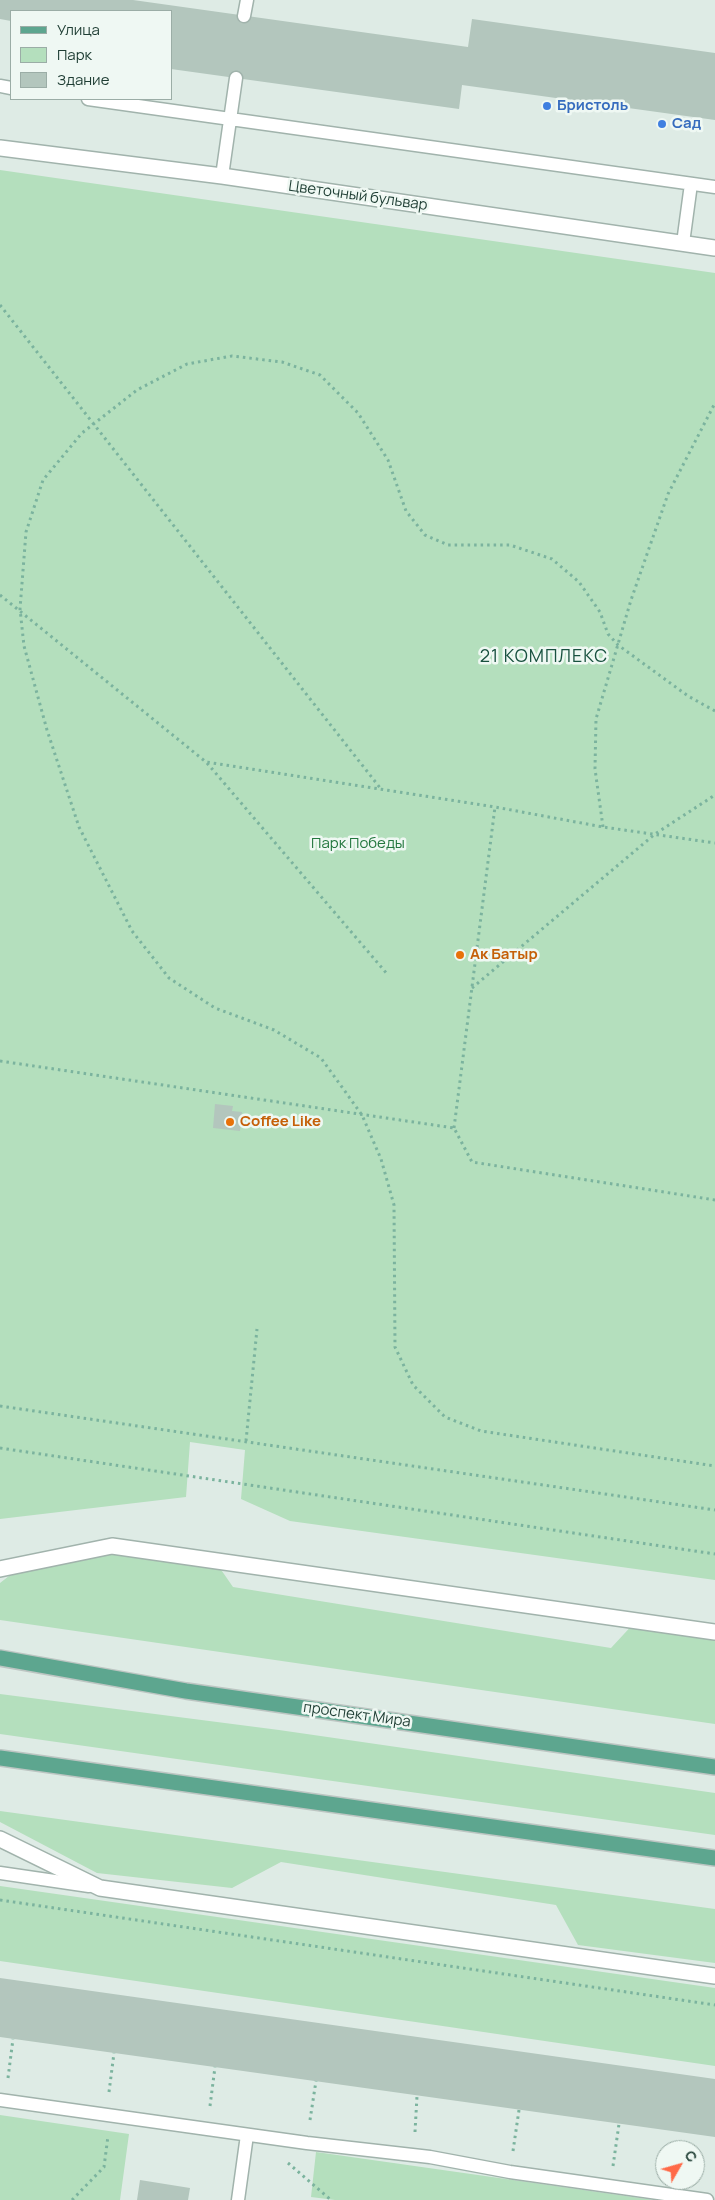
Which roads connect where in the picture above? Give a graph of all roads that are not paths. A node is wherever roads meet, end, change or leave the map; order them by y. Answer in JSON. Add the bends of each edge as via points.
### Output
{"nodes":[{"id":1,"x":247,"y":0,"type":"edge"},
{"id":2,"x":244,"y":16,"type":"dead end"},
{"id":3,"x":236,"y":78,"type":"dead end"},
{"id":4,"x":95,"y":100,"type":"edge"},
{"id":5,"x":230,"y":119,"type":"junction"},
{"id":6,"x":0,"y":148,"type":"edge"},
{"id":7,"x":222,"y":176,"type":"junction"},
{"id":8,"x":691,"y":184,"type":"junction"},
{"id":9,"x":715,"y":188,"type":"edge"},
{"id":10,"x":682,"y":243,"type":"junction"},
{"id":11,"x":715,"y":248,"type":"edge"},
{"id":12,"x":0,"y":1569,"type":"edge"},
{"id":13,"x":715,"y":1632,"type":"edge"},
{"id":14,"x":0,"y":1658,"type":"edge"},
{"id":15,"x":0,"y":1758,"type":"edge"},
{"id":16,"x":715,"y":1767,"type":"edge"},
{"id":17,"x":0,"y":1839,"type":"edge"},
{"id":18,"x":715,"y":1858,"type":"edge"},
{"id":19,"x":0,"y":1873,"type":"edge"},
{"id":20,"x":100,"y":1888,"type":"junction"},
{"id":21,"x":715,"y":1976,"type":"edge"},
{"id":22,"x":2,"y":2101,"type":"edge"},
{"id":23,"x":248,"y":2135,"type":"junction"},
{"id":24,"x":238,"y":2200,"type":"edge"},
{"id":25,"x":707,"y":2200,"type":"edge"}],
"edges":[{"from":1,"to":2,"type":"lane"},
{"from":3,"to":5,"type":"lane"},
{"from":4,"to":5,"type":"lane"},
{"from":5,"to":7,"type":"lane"},
{"from":5,"to":8,"type":"lane"},
{"from":6,"to":7,"type":"street","name":"Цветочный бульвар"},
{"from":7,"to":10,"type":"street","name":"Цветочный бульвар"},
{"from":8,"to":9,"type":"lane"},
{"from":8,"to":10,"type":"lane"},
{"from":10,"to":11,"type":"street","name":"Цветочный бульвар"},
{"from":12,"to":13,"type":"street","via":[[112,1546]]},
{"from":14,"to":16,"type":"main road","name":"проспект Мира","via":[[186,1691]]},
{"from":15,"to":18,"type":"main road"},
{"from":17,"to":20,"type":"street"},
{"from":19,"to":20,"type":"lane"},
{"from":20,"to":21,"type":"street"},
{"from":22,"to":23,"type":"lane"},
{"from":23,"to":24,"type":"lane"},
{"from":23,"to":25,"type":"lane","via":[[414,2155]]}]}
